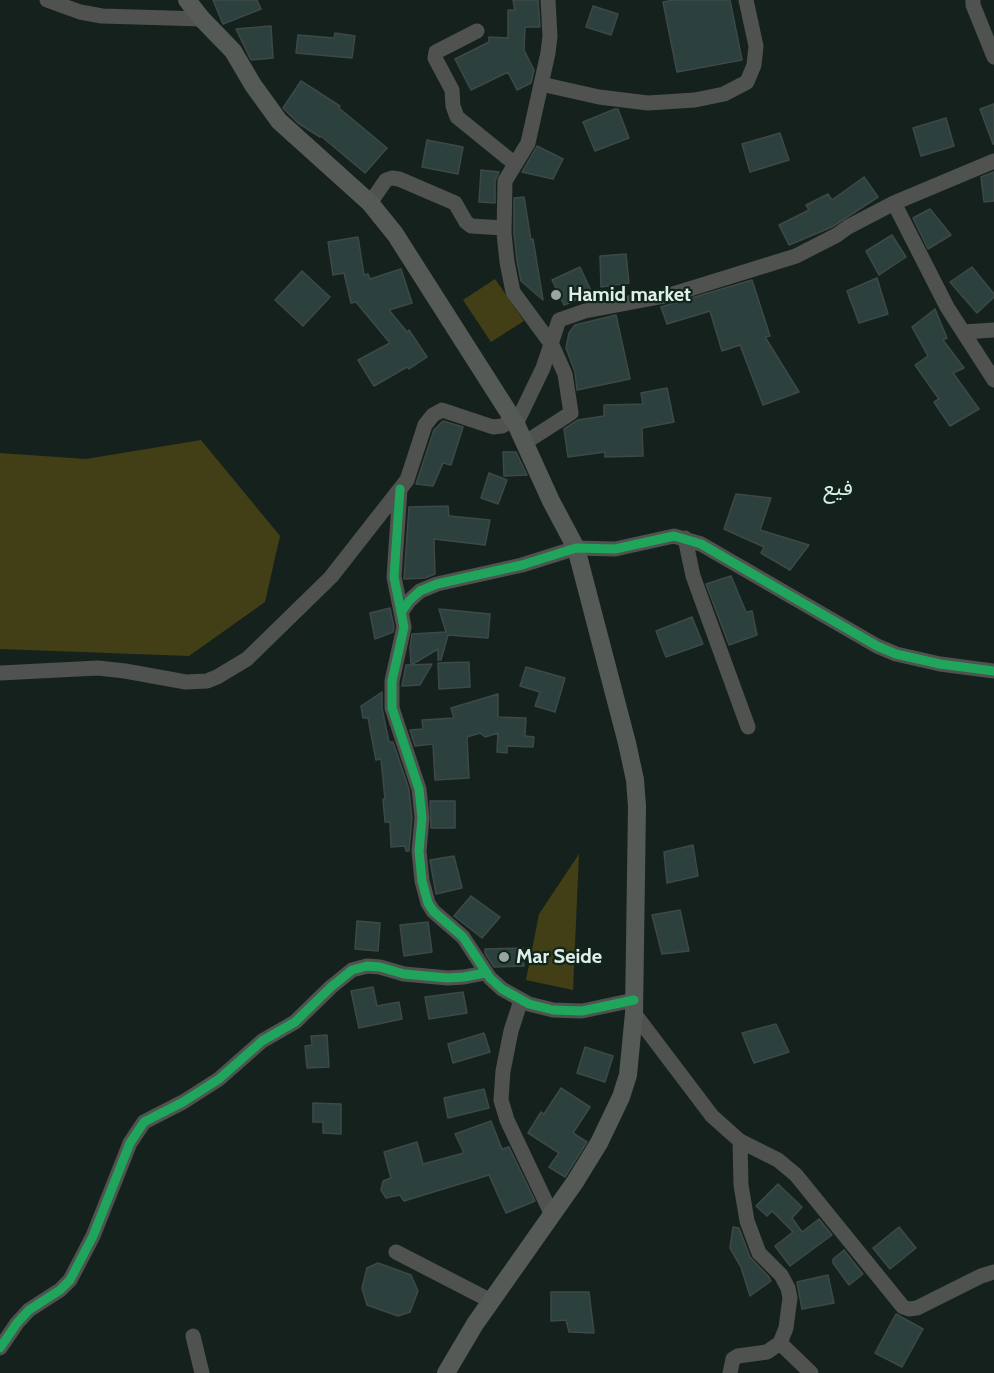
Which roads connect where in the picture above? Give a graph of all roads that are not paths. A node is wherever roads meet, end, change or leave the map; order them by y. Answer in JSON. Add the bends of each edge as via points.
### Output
{"nodes":[{"id":1,"x":47,"y":0,"type":"edge"},
{"id":2,"x":187,"y":0,"type":"edge"},
{"id":3,"x":548,"y":0,"type":"edge"},
{"id":4,"x":746,"y":0,"type":"edge"},
{"id":5,"x":973,"y":0,"type":"edge"},
{"id":6,"x":202,"y":19,"type":"junction"},
{"id":7,"x":477,"y":31,"type":"dead end"},
{"id":8,"x":994,"y":57,"type":"edge"},
{"id":9,"x":541,"y":84,"type":"junction"},
{"id":10,"x":994,"y":161,"type":"edge"},
{"id":11,"x":515,"y":164,"type":"junction"},
{"id":12,"x":370,"y":203,"type":"junction"},
{"id":13,"x":894,"y":203,"type":"junction"},
{"id":14,"x":504,"y":228,"type":"junction"},
{"id":15,"x":994,"y":330,"type":"edge"},
{"id":16,"x":963,"y":332,"type":"junction"},
{"id":17,"x":552,"y":345,"type":"junction"},
{"id":18,"x":994,"y":380,"type":"edge"},
{"id":19,"x":515,"y":422,"type":"junction"},
{"id":20,"x":526,"y":442,"type":"junction"},
{"id":21,"x":400,"y":489,"type":"junction"},
{"id":22,"x":685,"y":538,"type":"junction"},
{"id":23,"x":576,"y":548,"type":"junction"},
{"id":24,"x":402,"y":611,"type":"junction"},
{"id":25,"x":994,"y":670,"type":"edge"},
{"id":26,"x":0,"y":673,"type":"edge"},
{"id":27,"x":748,"y":727,"type":"dead end"},
{"id":28,"x":485,"y":973,"type":"junction"},
{"id":29,"x":521,"y":1000,"type":"junction"},
{"id":30,"x":634,"y":1006,"type":"junction"},
{"id":31,"x":740,"y":1141,"type":"junction"},
{"id":32,"x":552,"y":1215,"type":"junction"},
{"id":33,"x":396,"y":1252,"type":"dead end"},
{"id":34,"x":994,"y":1272,"type":"edge"},
{"id":35,"x":490,"y":1301,"type":"junction"},
{"id":36,"x":193,"y":1336,"type":"dead end"},
{"id":37,"x":780,"y":1343,"type":"junction"},
{"id":38,"x":0,"y":1348,"type":"edge"},
{"id":39,"x":202,"y":1373,"type":"edge"},
{"id":40,"x":446,"y":1373,"type":"edge"},
{"id":41,"x":730,"y":1373,"type":"edge"},
{"id":42,"x":811,"y":1373,"type":"edge"}],
"edges":[{"from":1,"to":6,"type":"street","via":[[102,16]]},
{"from":2,"to":6,"type":"main road"},
{"from":3,"to":9,"type":"street","via":[[550,36]]},
{"from":4,"to":9,"type":"street","via":[[756,46],[754,65],[747,82],[724,94],[648,103]]},
{"from":5,"to":8,"type":"street"},
{"from":6,"to":12,"type":"main road","via":[[233,51],[279,121]]},
{"from":7,"to":11,"type":"street","via":[[436,52],[435,58],[452,90],[457,117]]},
{"from":9,"to":11,"type":"street","via":[[528,143]]},
{"from":10,"to":13,"type":"street"},
{"from":11,"to":14,"type":"street","via":[[505,181]]},
{"from":12,"to":14,"type":"street","via":[[386,180],[399,179],[455,203],[471,226]]},
{"from":12,"to":19,"type":"main road","via":[[395,234]]},
{"from":13,"to":16,"type":"street"},
{"from":13,"to":17,"type":"street","via":[[796,256],[670,295],[585,311],[559,320]]},
{"from":14,"to":17,"type":"street","via":[[513,292]]},
{"from":15,"to":16,"type":"street"},
{"from":16,"to":18,"type":"street"},
{"from":17,"to":19,"type":"street"},
{"from":17,"to":20,"type":"street","via":[[566,374],[571,413]]},
{"from":19,"to":20,"type":"main road"},
{"from":19,"to":21,"type":"street","via":[[493,427],[453,412],[437,412],[425,425],[407,480]]},
{"from":20,"to":23,"type":"main road"},
{"from":21,"to":24,"type":"street","via":[[394,577]]},
{"from":21,"to":26,"type":"street","via":[[332,578],[247,659],[217,677],[186,682],[98,668]]},
{"from":22,"to":23,"type":"street","via":[[674,536],[615,549]]},
{"from":22,"to":25,"type":"street","via":[[877,646],[940,664]]},
{"from":22,"to":27,"type":"street","via":[[693,576]]},
{"from":23,"to":24,"type":"street","via":[[427,587]]},
{"from":23,"to":30,"type":"main road","via":[[635,780]]},
{"from":24,"to":28,"type":"street","via":[[404,632],[392,681],[392,708],[419,789],[422,881],[433,911],[463,937]]},
{"from":28,"to":29,"type":"street"},
{"from":28,"to":38,"type":"street","via":[[448,978],[374,966],[352,970],[294,1022],[262,1041],[219,1078],[144,1122],[130,1143],[93,1236],[70,1280],[29,1310]]},
{"from":29,"to":30,"type":"street","via":[[553,1010]]},
{"from":29,"to":32,"type":"street","via":[[503,1071],[501,1100]]},
{"from":30,"to":31,"type":"street","via":[[706,1108]]},
{"from":30,"to":32,"type":"main road","via":[[628,1075],[621,1097],[599,1143]]},
{"from":31,"to":34,"type":"street","via":[[778,1160],[806,1185],[903,1307],[917,1308]]},
{"from":31,"to":37,"type":"street","via":[[747,1221],[759,1253],[775,1267],[788,1288],[789,1313]]},
{"from":32,"to":35,"type":"main road"},
{"from":33,"to":35,"type":"street"},
{"from":35,"to":40,"type":"main road"},
{"from":36,"to":39,"type":"street"},
{"from":37,"to":41,"type":"street","via":[[767,1352],[733,1359]]},
{"from":37,"to":42,"type":"street"}]}
